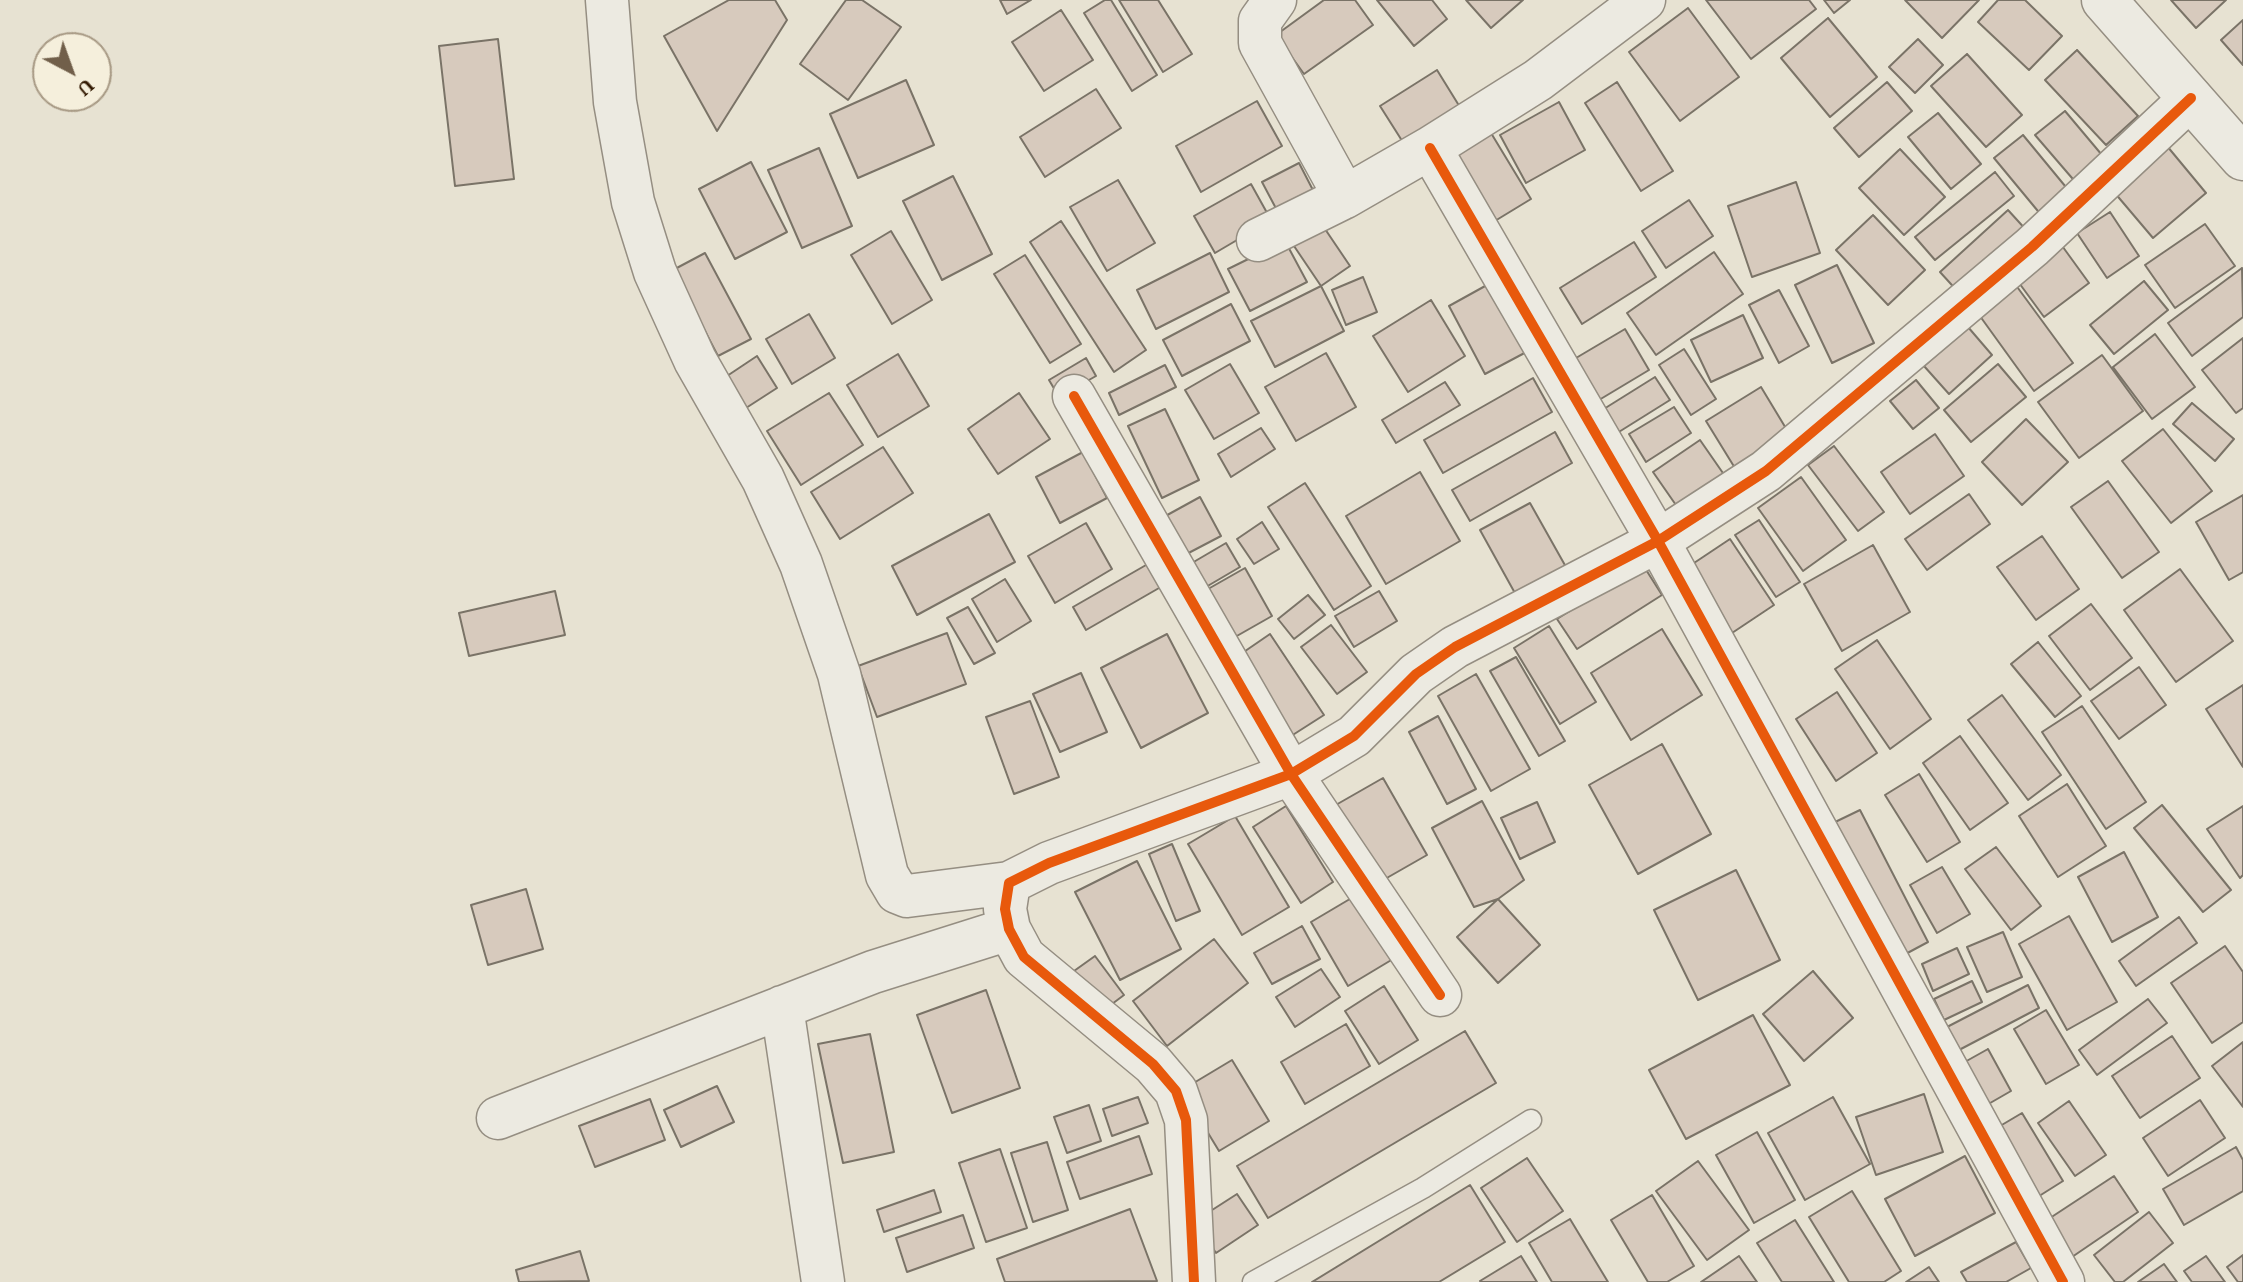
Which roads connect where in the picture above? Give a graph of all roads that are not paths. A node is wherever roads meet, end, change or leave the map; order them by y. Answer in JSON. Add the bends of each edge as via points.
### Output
{"nodes":[{"id":1,"x":607,"y":0,"type":"edge"},
{"id":2,"x":1275,"y":0,"type":"edge"},
{"id":3,"x":1644,"y":0,"type":"edge"},
{"id":4,"x":2104,"y":0,"type":"edge"},
{"id":5,"x":2191,"y":98,"type":"junction"},
{"id":6,"x":1430,"y":148,"type":"junction"},
{"id":7,"x":2243,"y":158,"type":"edge"},
{"id":8,"x":1345,"y":197,"type":"junction"},
{"id":9,"x":1258,"y":240,"type":"dead end"},
{"id":10,"x":1074,"y":396,"type":"dead end"},
{"id":11,"x":1658,"y":541,"type":"junction"},
{"id":12,"x":1291,"y":774,"type":"junction"},
{"id":13,"x":1009,"y":883,"type":"junction"},
{"id":14,"x":1009,"y":929,"type":"junction"},
{"id":15,"x":1440,"y":995,"type":"dead end"},
{"id":16,"x":782,"y":1007,"type":"junction"},
{"id":17,"x":498,"y":1118,"type":"dead end"},
{"id":18,"x":1531,"y":1120,"type":"dead end"},
{"id":19,"x":823,"y":1282,"type":"edge"},
{"id":20,"x":1194,"y":1282,"type":"edge"},
{"id":21,"x":1253,"y":1282,"type":"edge"},
{"id":22,"x":2063,"y":1282,"type":"edge"}],
"edges":[{"from":1,"to":13,"type":"street","via":[[615,102],[633,202],[655,272],[695,360],[763,479],[801,564],[839,674],[887,875],[897,892],[907,896]]},
{"from":2,"to":8,"type":"street","via":[[1260,21],[1260,43]]},
{"from":3,"to":6,"type":"street","via":[[1538,80]]},
{"from":4,"to":5,"type":"street"},
{"from":5,"to":7,"type":"street"},
{"from":5,"to":11,"type":"street","via":[[2032,247],[1776,463]]},
{"from":6,"to":8,"type":"street"},
{"from":6,"to":11,"type":"street"},
{"from":8,"to":9,"type":"street"},
{"from":10,"to":12,"type":"street"},
{"from":11,"to":12,"type":"street","via":[[1455,647],[1416,674],[1354,736]]},
{"from":11,"to":22,"type":"street"},
{"from":12,"to":13,"type":"street","via":[[1049,863]]},
{"from":12,"to":15,"type":"street"},
{"from":13,"to":14,"type":"street"},
{"from":14,"to":16,"type":"street"},
{"from":14,"to":20,"type":"street","via":[[1024,957],[1153,1064],[1176,1091],[1186,1120]]},
{"from":16,"to":17,"type":"street"},
{"from":16,"to":19,"type":"street"},
{"from":18,"to":21,"type":"lane","via":[[1423,1188]]}]}
